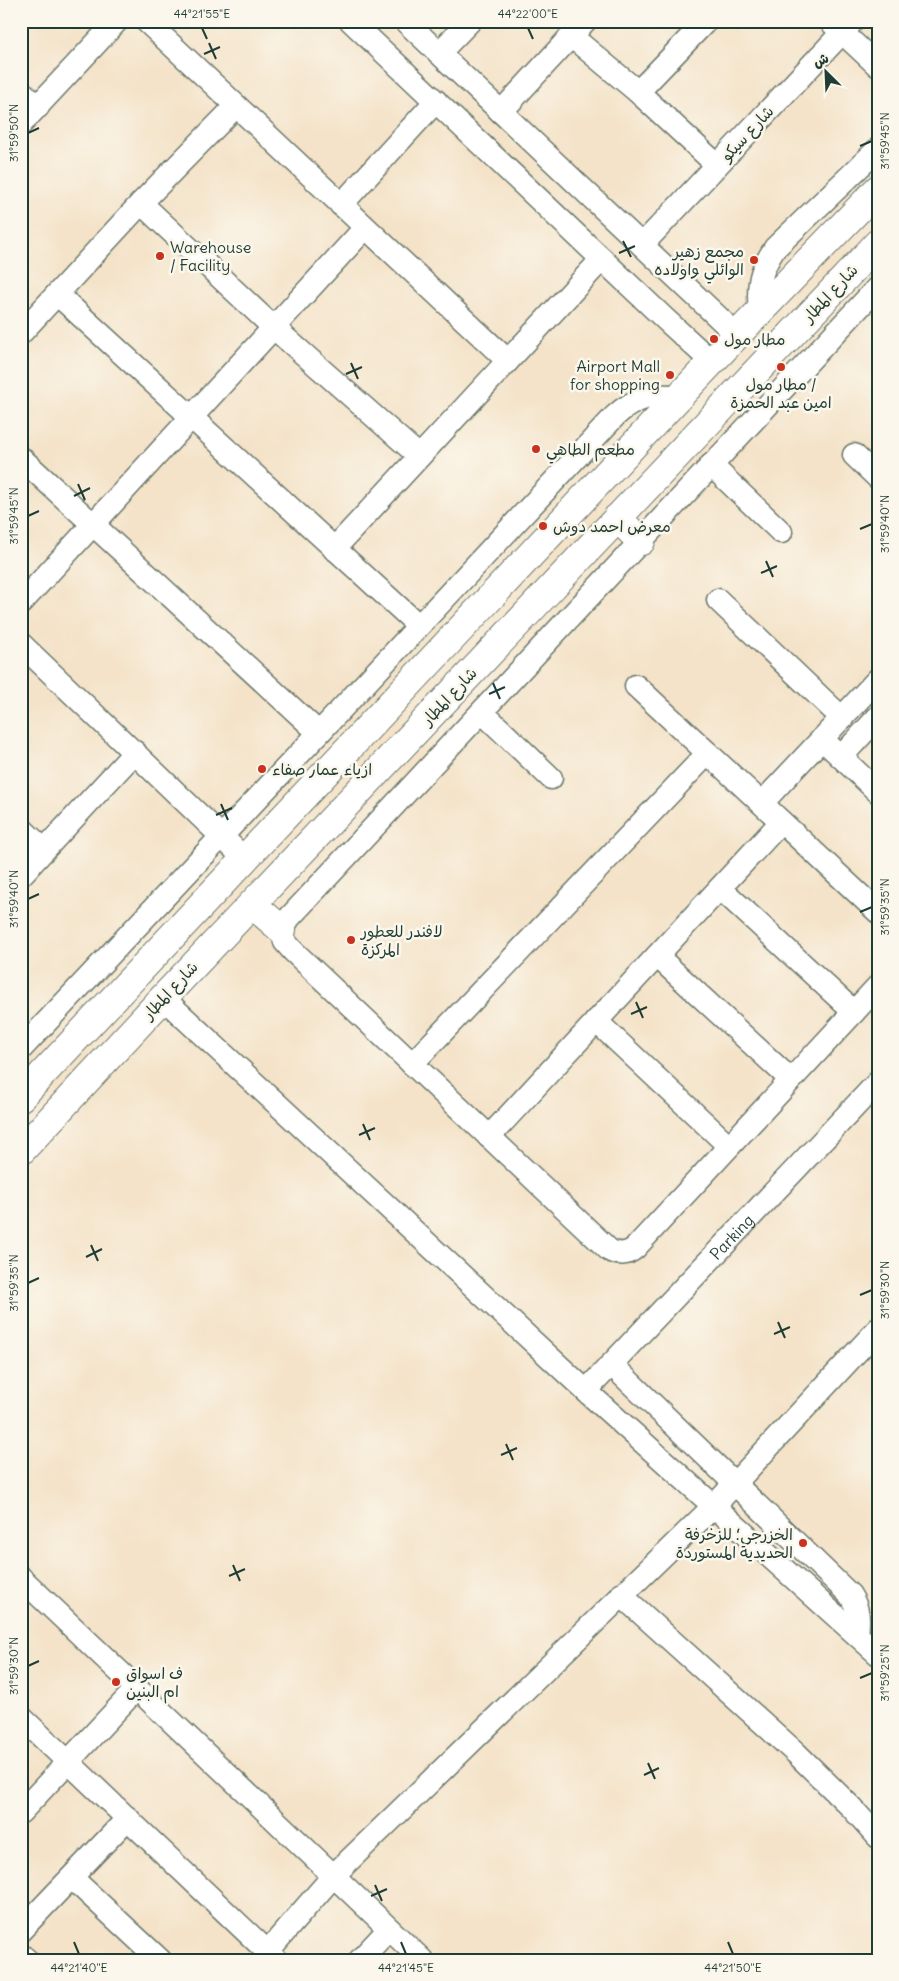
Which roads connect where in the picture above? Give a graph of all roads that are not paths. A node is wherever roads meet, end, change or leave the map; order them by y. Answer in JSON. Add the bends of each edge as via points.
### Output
{"nodes":[{"id":1,"x":116,"y":21,"type":"edge"},
{"id":2,"x":146,"y":21,"type":"edge"},
{"id":3,"x":405,"y":21,"type":"edge"},
{"id":4,"x":470,"y":21,"type":"edge"},
{"id":5,"x":706,"y":21,"type":"edge"},
{"id":6,"x":361,"y":24,"type":"edge"},
{"id":7,"x":842,"y":25,"type":"edge"},
{"id":8,"x":578,"y":29,"type":"edge"},
{"id":9,"x":439,"y":53,"type":"junction"},
{"id":10,"x":878,"y":66,"type":"edge"},
{"id":11,"x":21,"y":91,"type":"edge"},
{"id":12,"x":638,"y":92,"type":"junction"},
{"id":13,"x":436,"y":101,"type":"junction"},
{"id":14,"x":236,"y":106,"type":"junction"},
{"id":15,"x":38,"y":107,"type":"junction"},
{"id":16,"x":501,"y":112,"type":"junction"},
{"id":17,"x":21,"y":124,"type":"edge"},
{"id":18,"x":878,"y":149,"type":"edge"},
{"id":19,"x":717,"y":165,"type":"junction"},
{"id":20,"x":878,"y":189,"type":"edge"},
{"id":21,"x":141,"y":203,"type":"junction"},
{"id":22,"x":341,"y":205,"type":"junction"},
{"id":23,"x":365,"y":228,"type":"junction"},
{"id":24,"x":878,"y":243,"type":"edge"},
{"id":25,"x":642,"y":245,"type":"junction"},
{"id":26,"x":602,"y":258,"type":"junction"},
{"id":27,"x":878,"y":287,"type":"edge"},
{"id":28,"x":691,"y":293,"type":"junction"},
{"id":29,"x":57,"y":294,"type":"junction"},
{"id":30,"x":760,"y":311,"type":"junction"},
{"id":31,"x":26,"y":318,"type":"edge"},
{"id":32,"x":665,"y":319,"type":"junction"},
{"id":33,"x":273,"y":327,"type":"junction"},
{"id":34,"x":737,"y":335,"type":"junction"},
{"id":35,"x":508,"y":362,"type":"junction"},
{"id":36,"x":712,"y":362,"type":"junction"},
{"id":37,"x":680,"y":397,"type":"junction"},
{"id":38,"x":191,"y":417,"type":"junction"},
{"id":39,"x":854,"y":455,"type":"dead end"},
{"id":40,"x":420,"y":456,"type":"junction"},
{"id":41,"x":21,"y":458,"type":"edge"},
{"id":42,"x":711,"y":465,"type":"junction"},
{"id":43,"x":878,"y":478,"type":"edge"},
{"id":44,"x":617,"y":518,"type":"junction"},
{"id":45,"x":93,"y":524,"type":"junction"},
{"id":46,"x":781,"y":532,"type":"dead end"},
{"id":47,"x":641,"y":541,"type":"junction"},
{"id":48,"x":334,"y":549,"type":"junction"},
{"id":49,"x":718,"y":600,"type":"dead end"},
{"id":50,"x":21,"y":603,"type":"edge"},
{"id":51,"x":418,"y":625,"type":"junction"},
{"id":52,"x":21,"y":644,"type":"edge"},
{"id":53,"x":878,"y":679,"type":"edge"},
{"id":54,"x":636,"y":686,"type":"dead end"},
{"id":55,"x":482,"y":712,"type":"junction"},
{"id":56,"x":878,"y":717,"type":"edge"},
{"id":57,"x":842,"y":718,"type":"junction"},
{"id":58,"x":319,"y":733,"type":"junction"},
{"id":59,"x":822,"y":740,"type":"junction"},
{"id":60,"x":135,"y":752,"type":"junction"},
{"id":61,"x":708,"y":753,"type":"junction"},
{"id":62,"x":841,"y":757,"type":"junction"},
{"id":63,"x":551,"y":778,"type":"dead end"},
{"id":64,"x":878,"y":792,"type":"edge"},
{"id":65,"x":762,"y":803,"type":"junction"},
{"id":66,"x":781,"y":822,"type":"junction"},
{"id":67,"x":21,"y":828,"type":"edge"},
{"id":68,"x":221,"y":836,"type":"junction"},
{"id":69,"x":44,"y":850,"type":"junction"},
{"id":70,"x":245,"y":859,"type":"junction"},
{"id":71,"x":21,"y":875,"type":"edge"},
{"id":72,"x":720,"y":888,"type":"junction"},
{"id":73,"x":252,"y":904,"type":"junction"},
{"id":74,"x":878,"y":912,"type":"edge"},
{"id":75,"x":282,"y":930,"type":"junction"},
{"id":76,"x":657,"y":956,"type":"junction"},
{"id":77,"x":878,"y":986,"type":"edge"},
{"id":78,"x":162,"y":998,"type":"junction"},
{"id":79,"x":854,"y":1012,"type":"junction"},
{"id":80,"x":596,"y":1021,"type":"junction"},
{"id":81,"x":21,"y":1048,"type":"edge"},
{"id":82,"x":412,"y":1064,"type":"junction"},
{"id":83,"x":790,"y":1079,"type":"junction"},
{"id":84,"x":878,"y":1082,"type":"edge"},
{"id":85,"x":24,"y":1088,"type":"edge"},
{"id":86,"x":489,"y":1136,"type":"junction"},
{"id":87,"x":728,"y":1146,"type":"junction"},
{"id":88,"x":21,"y":1151,"type":"edge"},
{"id":89,"x":878,"y":1329,"type":"edge"},
{"id":90,"x":612,"y":1365,"type":"junction"},
{"id":91,"x":586,"y":1391,"type":"junction"},
{"id":92,"x":735,"y":1483,"type":"junction"},
{"id":93,"x":714,"y":1506,"type":"junction"},
{"id":94,"x":21,"y":1578,"type":"edge"},
{"id":95,"x":621,"y":1595,"type":"junction"},
{"id":96,"x":856,"y":1635,"type":"junction"},
{"id":97,"x":878,"y":1654,"type":"edge"},
{"id":98,"x":137,"y":1688,"type":"junction"},
{"id":99,"x":21,"y":1717,"type":"edge"},
{"id":100,"x":69,"y":1761,"type":"junction"},
{"id":101,"x":21,"y":1812,"type":"edge"},
{"id":102,"x":128,"y":1818,"type":"junction"},
{"id":103,"x":878,"y":1837,"type":"edge"},
{"id":104,"x":334,"y":1875,"type":"junction"},
{"id":105,"x":72,"y":1878,"type":"junction"},
{"id":106,"x":389,"y":1929,"type":"junction"},
{"id":107,"x":21,"y":1930,"type":"edge"},
{"id":108,"x":21,"y":1955,"type":"edge"},
{"id":109,"x":272,"y":1956,"type":"edge"},
{"id":110,"x":27,"y":1960,"type":"edge"},
{"id":111,"x":160,"y":1960,"type":"edge"},
{"id":112,"x":360,"y":1960,"type":"edge"},
{"id":113,"x":422,"y":1960,"type":"edge"}],
"edges":[{"from":1,"to":15,"type":"street"},
{"from":2,"to":14,"type":"street"},
{"from":3,"to":9,"type":"street"},
{"from":4,"to":9,"type":"street"},
{"from":5,"to":12,"type":"street"},
{"from":6,"to":13,"type":"street"},
{"from":7,"to":10,"type":"street"},
{"from":7,"to":19,"type":"street","name":"شارع سيكو"},
{"from":8,"to":12,"type":"street"},
{"from":8,"to":16,"type":"street"},
{"from":9,"to":16,"type":"street"},
{"from":11,"to":15,"type":"street"},
{"from":12,"to":19,"type":"street"},
{"from":13,"to":22,"type":"street"},
{"from":13,"to":26,"type":"street"},
{"from":14,"to":21,"type":"street"},
{"from":14,"to":22,"type":"street"},
{"from":15,"to":17,"type":"street"},
{"from":16,"to":25,"type":"street"},
{"from":18,"to":30,"type":"street","via":[[775,248],[760,278]]},
{"from":19,"to":25,"type":"street","name":"شارع سيكو"},
{"from":20,"to":30,"type":"main road"},
{"from":21,"to":29,"type":"street"},
{"from":21,"to":33,"type":"street"},
{"from":22,"to":23,"type":"street"},
{"from":23,"to":33,"type":"street"},
{"from":23,"to":35,"type":"street"},
{"from":24,"to":44,"type":"main road","name":"شارع المطار"},
{"from":25,"to":28,"type":"street"},
{"from":26,"to":32,"type":"street"},
{"from":26,"to":35,"type":"street"},
{"from":27,"to":42,"type":"street"},
{"from":28,"to":32,"type":"street","via":[[696,304],[692,316],[681,323]]},
{"from":28,"to":34,"type":"street"},
{"from":29,"to":31,"type":"street"},
{"from":29,"to":38,"type":"street"},
{"from":30,"to":34,"type":"main road"},
{"from":32,"to":36,"type":"street"},
{"from":33,"to":38,"type":"street"},
{"from":33,"to":40,"type":"street"},
{"from":34,"to":36,"type":"main road"},
{"from":35,"to":40,"type":"street"},
{"from":36,"to":37,"type":"main road"},
{"from":37,"to":51,"type":"street","via":[[656,395],[623,408]]},
{"from":37,"to":70,"type":"main road"},
{"from":38,"to":45,"type":"street"},
{"from":38,"to":48,"type":"street"},
{"from":39,"to":43,"type":"street"},
{"from":40,"to":48,"type":"street"},
{"from":41,"to":45,"type":"street"},
{"from":42,"to":46,"type":"street"},
{"from":42,"to":47,"type":"street"},
{"from":44,"to":47,"type":"main road"},
{"from":44,"to":73,"type":"main road","name":"شارع المطار"},
{"from":45,"to":50,"type":"street"},
{"from":45,"to":58,"type":"street"},
{"from":47,"to":55,"type":"street"},
{"from":48,"to":51,"type":"street"},
{"from":49,"to":57,"type":"street"},
{"from":51,"to":58,"type":"street"},
{"from":52,"to":60,"type":"street"},
{"from":53,"to":57,"type":"street"},
{"from":54,"to":61,"type":"street"},
{"from":55,"to":63,"type":"street"},
{"from":55,"to":75,"type":"street","via":[[289,918]]},
{"from":56,"to":62,"type":"street"},
{"from":57,"to":59,"type":"street"},
{"from":58,"to":68,"type":"street"},
{"from":59,"to":62,"type":"street"},
{"from":59,"to":65,"type":"street"},
{"from":60,"to":68,"type":"street"},
{"from":60,"to":69,"type":"street"},
{"from":61,"to":65,"type":"street"},
{"from":61,"to":82,"type":"street"},
{"from":62,"to":64,"type":"street"},
{"from":65,"to":66,"type":"street"},
{"from":66,"to":72,"type":"street"},
{"from":66,"to":74,"type":"street"},
{"from":67,"to":69,"type":"street"},
{"from":68,"to":70,"type":"street"},
{"from":68,"to":81,"type":"street"},
{"from":69,"to":71,"type":"street"},
{"from":70,"to":85,"type":"main road"},
{"from":72,"to":76,"type":"street"},
{"from":72,"to":79,"type":"street"},
{"from":73,"to":75,"type":"main road"},
{"from":73,"to":78,"type":"main road","name":"شارع المطار"},
{"from":75,"to":82,"type":"street","via":[[288,947]]},
{"from":76,"to":80,"type":"street"},
{"from":76,"to":83,"type":"street"},
{"from":77,"to":79,"type":"street"},
{"from":78,"to":88,"type":"main road","name":"شارع المطار"},
{"from":78,"to":91,"type":"street"},
{"from":79,"to":83,"type":"street"},
{"from":80,"to":86,"type":"street"},
{"from":80,"to":87,"type":"street"},
{"from":82,"to":86,"type":"street"},
{"from":83,"to":87,"type":"street"},
{"from":84,"to":90,"type":"street","name":"Parking"},
{"from":86,"to":87,"type":"street","via":[[609,1250],[622,1254],[635,1248]]},
{"from":89,"to":92,"type":"street"},
{"from":90,"to":91,"type":"street","name":"Parking"},
{"from":90,"to":92,"type":"street"},
{"from":91,"to":93,"type":"street"},
{"from":92,"to":93,"type":"street"},
{"from":92,"to":96,"type":"street","via":[[850,1595],[860,1617]]},
{"from":93,"to":95,"type":"street"},
{"from":93,"to":96,"type":"street"},
{"from":94,"to":98,"type":"street"},
{"from":95,"to":103,"type":"street","via":[[796,1753]]},
{"from":95,"to":104,"type":"street"},
{"from":96,"to":97,"type":"street"},
{"from":98,"to":100,"type":"street"},
{"from":98,"to":104,"type":"street"},
{"from":99,"to":100,"type":"street"},
{"from":100,"to":101,"type":"street"},
{"from":100,"to":102,"type":"street"},
{"from":102,"to":105,"type":"street"},
{"from":102,"to":109,"type":"street"},
{"from":104,"to":106,"type":"street"},
{"from":104,"to":109,"type":"street"},
{"from":105,"to":107,"type":"street"},
{"from":105,"to":111,"type":"street"},
{"from":106,"to":112,"type":"street"},
{"from":106,"to":113,"type":"street"},
{"from":108,"to":110,"type":"street"}]}
